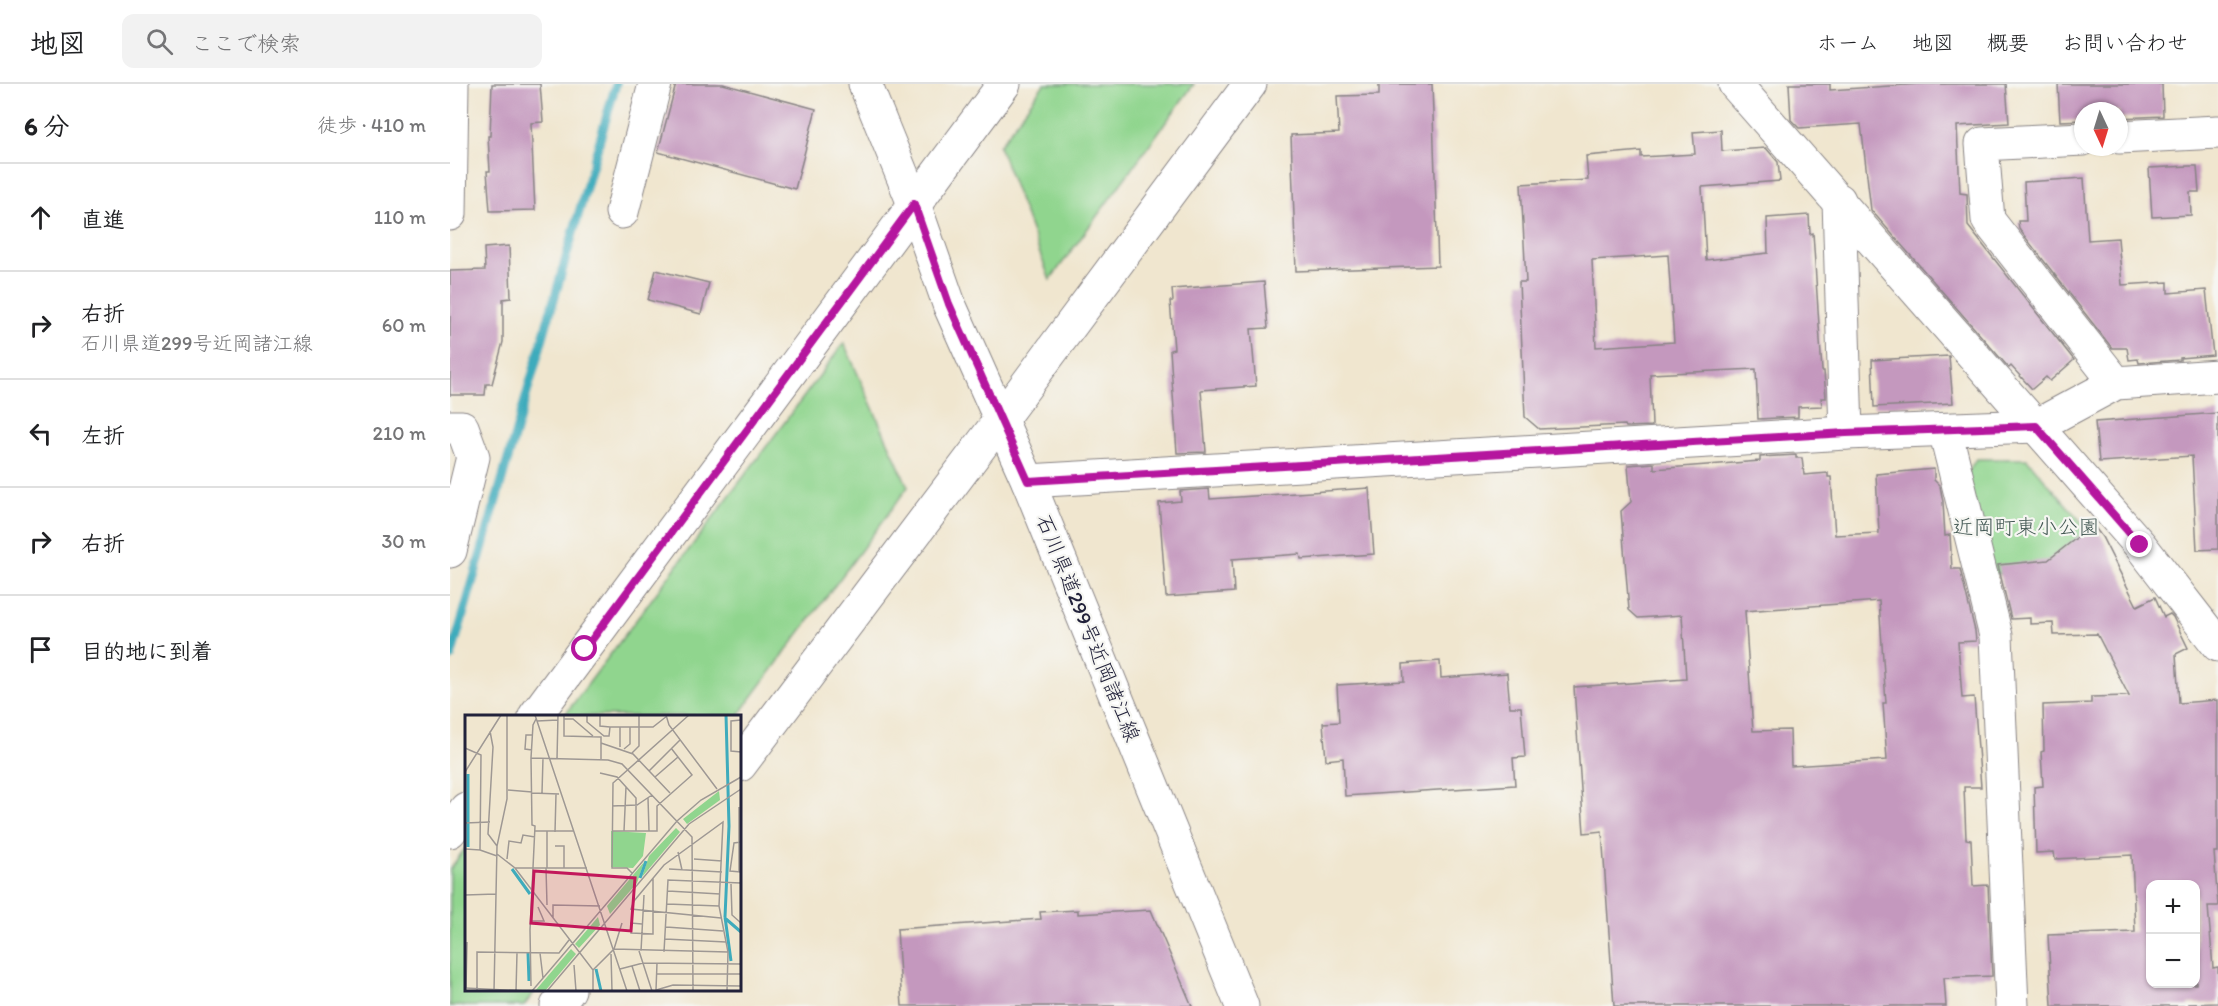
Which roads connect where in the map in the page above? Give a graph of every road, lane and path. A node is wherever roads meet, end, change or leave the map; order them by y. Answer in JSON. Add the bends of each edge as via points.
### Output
{"nodes":[{"id":1,"x":452,"y":84,"type":"edge"},
{"id":2,"x":655,"y":84,"type":"edge"},
{"id":3,"x":865,"y":84,"type":"edge"},
{"id":4,"x":1004,"y":84,"type":"edge"},
{"id":5,"x":1250,"y":84,"type":"edge"},
{"id":6,"x":1735,"y":84,"type":"edge"},
{"id":7,"x":2218,"y":132,"type":"edge"},
{"id":8,"x":2128,"y":137,"type":"edge"},
{"id":9,"x":2074,"y":139,"type":"edge"},
{"id":10,"x":1839,"y":200,"type":"junction"},
{"id":11,"x":914,"y":204,"type":"junction"},
{"id":12,"x":622,"y":212,"type":"dead end"},
{"id":13,"x":450,"y":214,"type":"edge"},
{"id":14,"x":2218,"y":376,"type":"edge"},
{"id":15,"x":2116,"y":383,"type":"junction"},
{"id":16,"x":1001,"y":419,"type":"junction"},
{"id":17,"x":2036,"y":426,"type":"junction"},
{"id":18,"x":450,"y":427,"type":"edge"},
{"id":19,"x":1945,"y":430,"type":"junction"},
{"id":20,"x":1846,"y":433,"type":"junction"},
{"id":21,"x":1028,"y":481,"type":"junction"},
{"id":22,"x":450,"y":551,"type":"edge"},
{"id":23,"x":2218,"y":645,"type":"edge"},
{"id":24,"x":536,"y":715,"type":"edge"},
{"id":25,"x":741,"y":764,"type":"edge"},
{"id":26,"x":465,"y":810,"type":"edge"},
{"id":27,"x":450,"y":831,"type":"edge"},
{"id":28,"x":569,"y":991,"type":"edge"},
{"id":29,"x":557,"y":1006,"type":"edge"},
{"id":30,"x":1242,"y":1006,"type":"edge"},
{"id":31,"x":2012,"y":1006,"type":"edge"}],
"edges":[{"from":1,"to":13,"type":"street"},
{"from":2,"to":12,"type":"street"},
{"from":3,"to":11,"type":"street","name":"石川県道299号近岡諸江線"},
{"from":4,"to":11,"type":"street"},
{"from":5,"to":16,"type":"street"},
{"from":6,"to":10,"type":"street"},
{"from":7,"to":8,"type":"street"},
{"from":9,"to":15,"type":"street","via":[[1983,144],[1988,220]]},
{"from":10,"to":17,"type":"street"},
{"from":10,"to":20,"type":"street"},
{"from":11,"to":16,"type":"street","name":"石川県道299号近岡諸江線","via":[[949,304]]},
{"from":11,"to":24,"type":"street"},
{"from":14,"to":15,"type":"street"},
{"from":15,"to":17,"type":"street"},
{"from":16,"to":21,"type":"street","name":"石川県道299号近岡諸江線"},
{"from":16,"to":25,"type":"street"},
{"from":17,"to":19,"type":"street"},
{"from":17,"to":23,"type":"street","via":[[2140,545]]},
{"from":18,"to":22,"type":"street","via":[[462,427],[473,457]]},
{"from":19,"to":20,"type":"street"},
{"from":19,"to":31,"type":"street","via":[[1996,636]]},
{"from":20,"to":21,"type":"street"},
{"from":21,"to":30,"type":"street","name":"石川県道299号近岡諸江線"},
{"from":26,"to":27,"type":"street"},
{"from":28,"to":29,"type":"street"}]}
